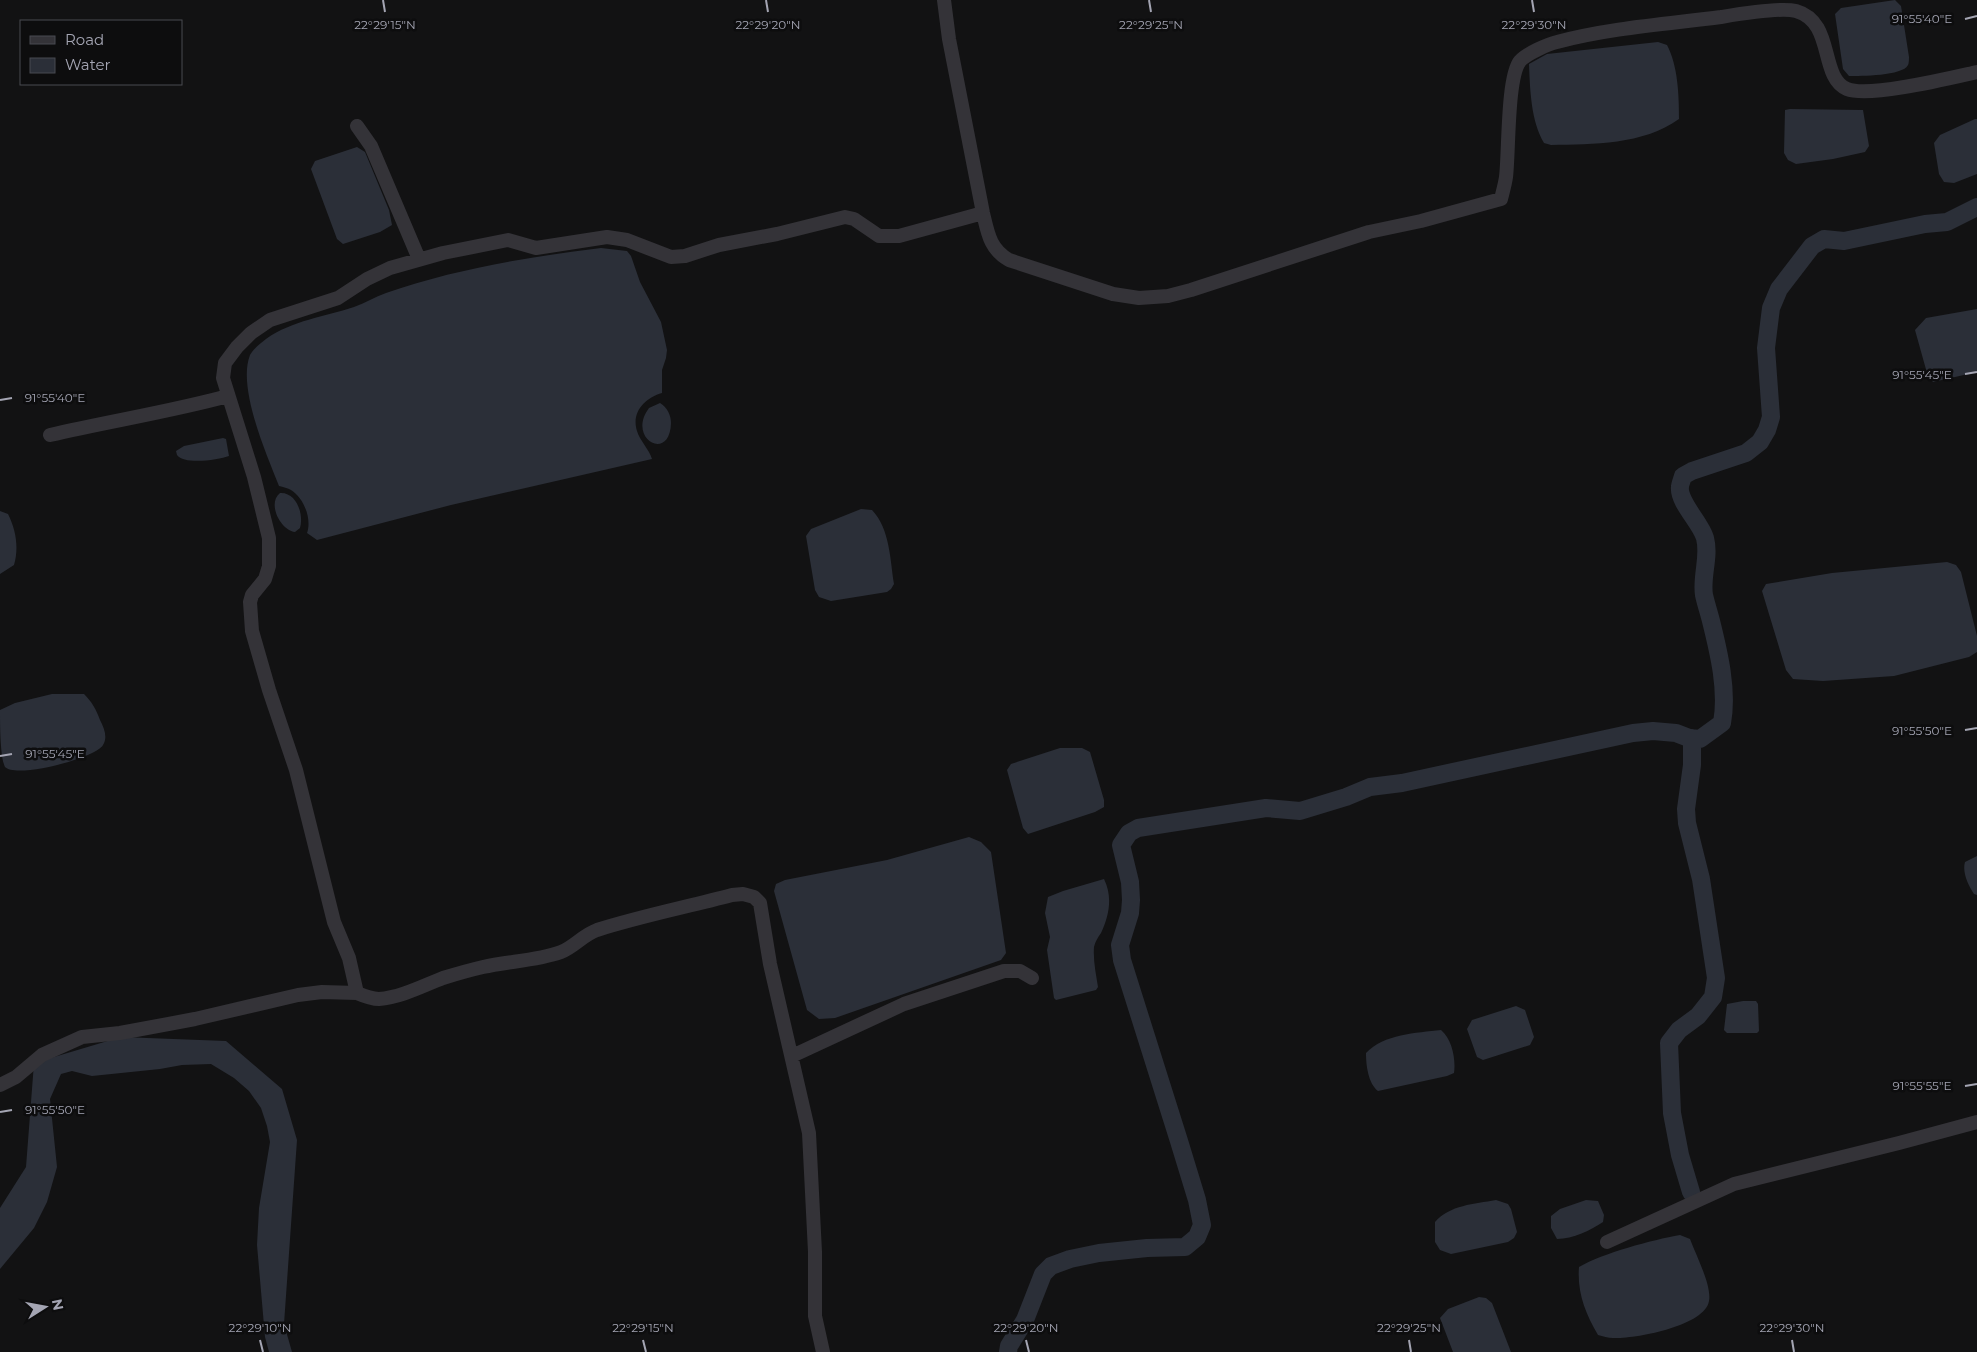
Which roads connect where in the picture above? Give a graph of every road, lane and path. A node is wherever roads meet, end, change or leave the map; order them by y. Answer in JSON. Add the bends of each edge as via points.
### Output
{"nodes":[{"id":1,"x":944,"y":0,"type":"edge"},
{"id":2,"x":1977,"y":72,"type":"edge"},
{"id":3,"x":357,"y":126,"type":"dead end"},
{"id":4,"x":984,"y":214,"type":"junction"},
{"id":5,"x":419,"y":259,"type":"junction"},
{"id":6,"x":228,"y":396,"type":"junction"},
{"id":7,"x":50,"y":435,"type":"dead end"},
{"id":8,"x":1032,"y":978,"type":"dead end"},
{"id":9,"x":357,"y":993,"type":"junction"},
{"id":10,"x":792,"y":1056,"type":"junction"},
{"id":11,"x":0,"y":1085,"type":"edge"},
{"id":12,"x":1977,"y":1122,"type":"edge"},
{"id":13,"x":1607,"y":1242,"type":"dead end"},
{"id":14,"x":823,"y":1352,"type":"edge"}],
"edges":[{"from":1,"to":4,"type":"street"},
{"from":2,"to":4,"type":"street","via":[[1861,93],[1846,89],[1837,81],[1818,26],[1808,16],[1794,11],[1758,12],[1606,32],[1556,42],[1521,61],[1515,74],[1506,178],[1501,199],[1421,222],[1369,232],[1168,296],[1139,298],[1113,294],[1008,260],[994,249]]},
{"from":3,"to":5,"type":"street","via":[[371,146]]},
{"from":4,"to":5,"type":"street","via":[[886,237],[854,219],[838,218],[685,256],[672,257],[627,240],[607,237],[536,248],[508,240]]},
{"from":5,"to":6,"type":"street","via":[[367,279],[338,298],[270,320],[251,333],[225,364],[223,378]]},
{"from":6,"to":7,"type":"street","via":[[178,410]]},
{"from":6,"to":9,"type":"street","via":[[254,477],[269,538],[269,566],[265,579],[250,602],[252,631],[268,690],[296,770],[334,922],[351,963]]},
{"from":8,"to":10,"type":"street","via":[[1020,971],[1004,971],[904,1004]]},
{"from":9,"to":10,"type":"street","via":[[378,999],[405,994],[484,967],[545,957],[568,949],[594,931],[633,919],[743,894],[760,903],[770,964]]},
{"from":9,"to":11,"type":"street","via":[[298,995],[195,1019],[82,1037],[42,1055],[16,1077]]},
{"from":10,"to":14,"type":"street","via":[[811,1150],[814,1316]]},
{"from":12,"to":13,"type":"street","via":[[1734,1184]]}]}
